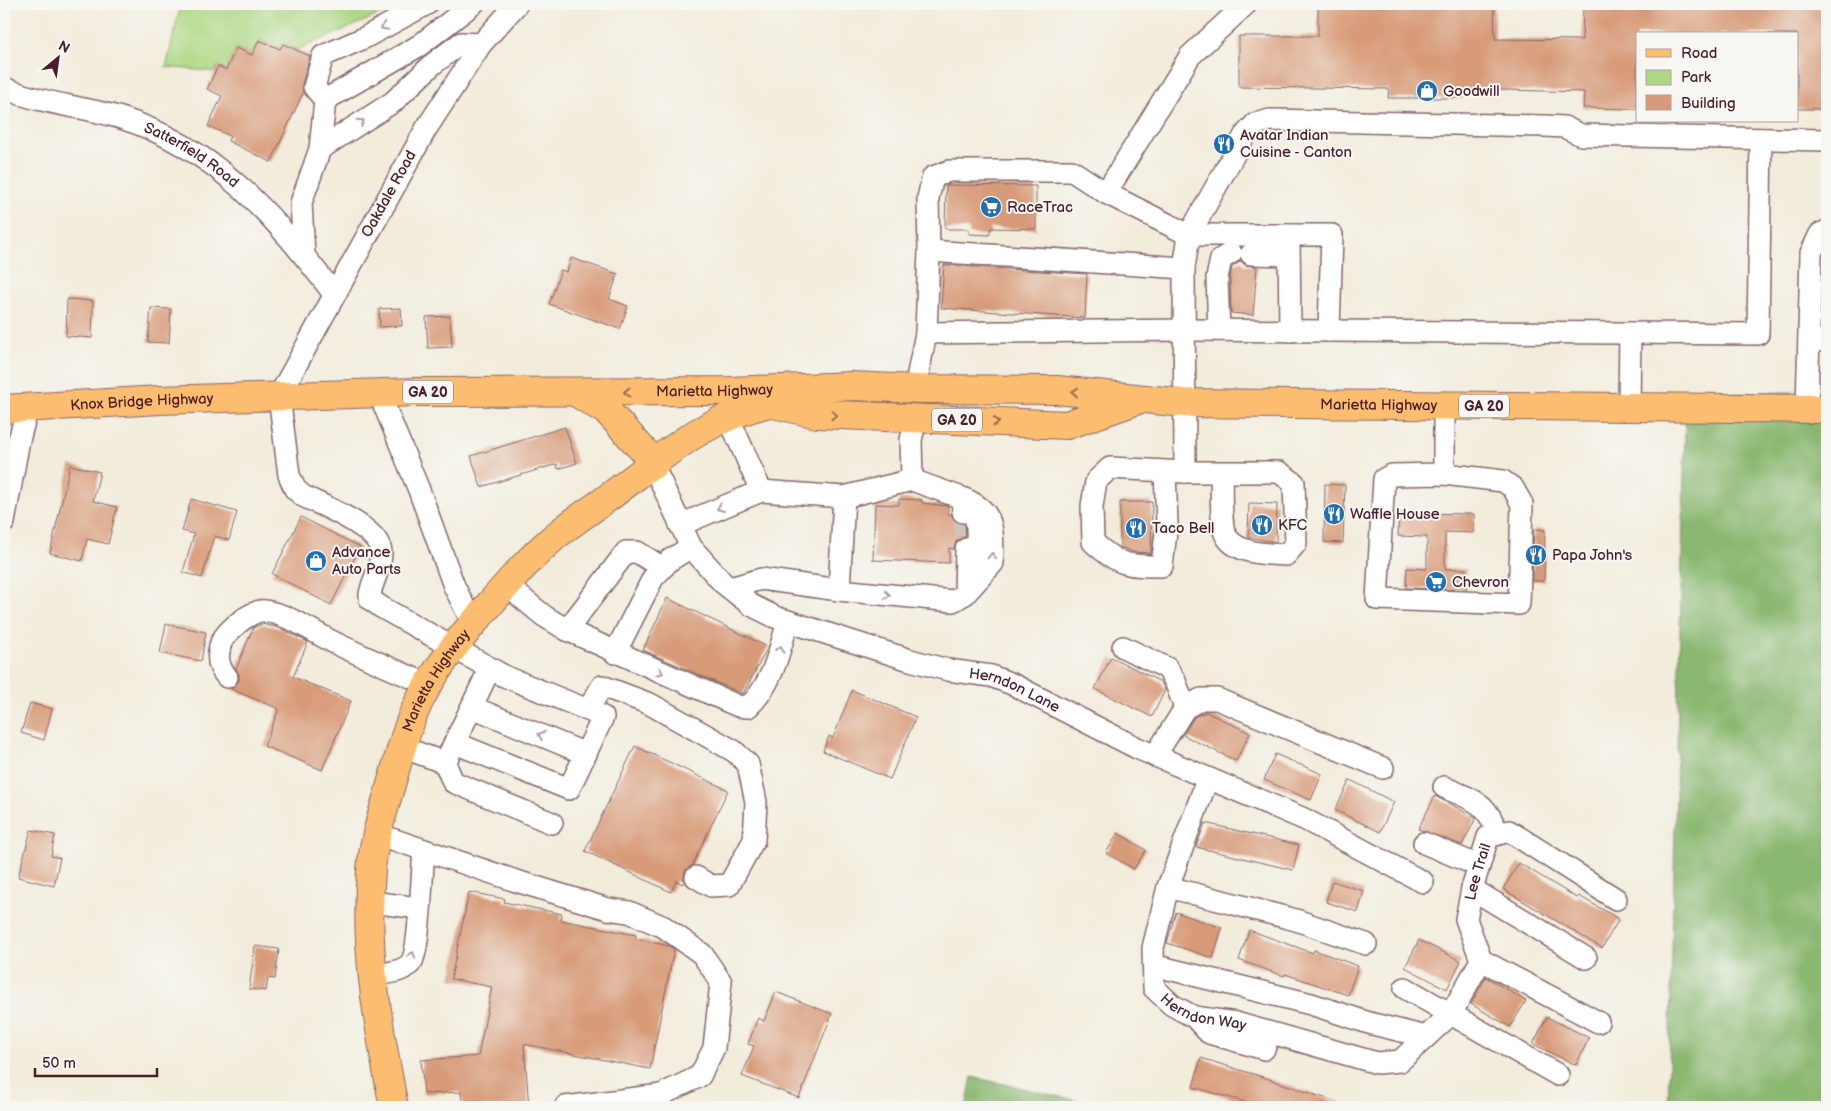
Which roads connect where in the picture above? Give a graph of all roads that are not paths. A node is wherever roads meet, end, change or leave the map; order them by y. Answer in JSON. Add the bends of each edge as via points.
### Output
{"nodes":[{"id":1,"x":426,"y":4,"type":"edge"},
{"id":2,"x":473,"y":4,"type":"edge"},
{"id":3,"x":517,"y":4,"type":"edge"},
{"id":4,"x":1246,"y":4,"type":"edge"},
{"id":5,"x":481,"y":44,"type":"junction"},
{"id":6,"x":4,"y":88,"type":"edge"},
{"id":7,"x":325,"y":100,"type":"junction"},
{"id":8,"x":1760,"y":139,"type":"junction"},
{"id":9,"x":1827,"y":140,"type":"edge"},
{"id":10,"x":320,"y":149,"type":"junction"},
{"id":11,"x":1106,"y":193,"type":"junction"},
{"id":12,"x":1827,"y":231,"type":"edge"},
{"id":13,"x":1189,"y":235,"type":"junction"},
{"id":14,"x":1289,"y":245,"type":"junction"},
{"id":15,"x":929,"y":251,"type":"junction"},
{"id":16,"x":304,"y":255,"type":"junction"},
{"id":17,"x":1184,"y":268,"type":"junction"},
{"id":18,"x":334,"y":294,"type":"junction"},
{"id":19,"x":1186,"y":330,"type":"junction"},
{"id":20,"x":1219,"y":330,"type":"junction"},
{"id":21,"x":1290,"y":330,"type":"junction"},
{"id":22,"x":1329,"y":331,"type":"junction"},
{"id":23,"x":926,"y":332,"type":"junction"},
{"id":24,"x":1630,"y":333,"type":"junction"},
{"id":25,"x":1818,"y":341,"type":"edge"},
{"id":26,"x":851,"y":386,"type":"junction"},
{"id":27,"x":916,"y":389,"type":"junction"},
{"id":28,"x":379,"y":393,"type":"junction"},
{"id":29,"x":577,"y":393,"type":"junction"},
{"id":30,"x":279,"y":396,"type":"junction"},
{"id":31,"x":1141,"y":399,"type":"junction"},
{"id":32,"x":769,"y":403,"type":"junction"},
{"id":33,"x":1184,"y":403,"type":"junction"},
{"id":34,"x":1444,"y":405,"type":"junction"},
{"id":35,"x":1629,"y":407,"type":"junction"},
{"id":36,"x":16,"y":408,"type":"edge"},
{"id":37,"x":1817,"y":409,"type":"edge"},
{"id":38,"x":728,"y":416,"type":"junction"},
{"id":39,"x":916,"y":419,"type":"junction"},
{"id":40,"x":653,"y":465,"type":"junction"},
{"id":41,"x":1175,"y":471,"type":"junction"},
{"id":42,"x":1221,"y":472,"type":"junction"},
{"id":43,"x":1444,"y":474,"type":"junction"},
{"id":44,"x":912,"y":480,"type":"junction"},
{"id":45,"x":761,"y":491,"type":"junction"},
{"id":46,"x":844,"y":496,"type":"junction"},
{"id":47,"x":6,"y":498,"type":"edge"},
{"id":48,"x":4,"y":522,"type":"edge"},
{"id":49,"x":680,"y":525,"type":"junction"},
{"id":50,"x":691,"y":547,"type":"junction"},
{"id":51,"x":966,"y":549,"type":"tunnel mouth"},
{"id":52,"x":661,"y":568,"type":"junction"},
{"id":53,"x":506,"y":585,"type":"junction"},
{"id":54,"x":730,"y":588,"type":"junction"},
{"id":55,"x":839,"y":590,"type":"junction"},
{"id":56,"x":965,"y":594,"type":"junction"},
{"id":57,"x":788,"y":621,"type":"junction"},
{"id":58,"x":473,"y":624,"type":"junction"},
{"id":59,"x":567,"y":630,"type":"junction"},
{"id":60,"x":1123,"y":647,"type":"dead end"},
{"id":61,"x":453,"y":648,"type":"junction"},
{"id":62,"x":615,"y":653,"type":"junction"},
{"id":63,"x":490,"y":668,"type":"junction"},
{"id":64,"x":227,"y":677,"type":"dead end"},
{"id":65,"x":429,"y":685,"type":"junction"},
{"id":66,"x":472,"y":707,"type":"junction"},
{"id":67,"x":1185,"y":708,"type":"junction"},
{"id":68,"x":588,"y":710,"type":"junction"},
{"id":69,"x":455,"y":743,"type":"junction"},
{"id":70,"x":402,"y":747,"type":"junction"},
{"id":71,"x":586,"y":754,"type":"junction"},
{"id":72,"x":1154,"y":756,"type":"junction"},
{"id":73,"x":445,"y":763,"type":"junction"},
{"id":74,"x":1383,"y":768,"type":"dead end"},
{"id":75,"x":1208,"y":780,"type":"junction"},
{"id":76,"x":1444,"y":786,"type":"dead end"},
{"id":77,"x":552,"y":823,"type":"dead end"},
{"id":78,"x":376,"y":834,"type":"junction"},
{"id":79,"x":1498,"y":834,"type":"junction"},
{"id":80,"x":1424,"y":843,"type":"dead end"},
{"id":81,"x":424,"y":850,"type":"junction"},
{"id":82,"x":1479,"y":866,"type":"junction"},
{"id":83,"x":696,"y":877,"type":"dead end"},
{"id":84,"x":1423,"y":882,"type":"dead end"},
{"id":85,"x":1168,"y":887,"type":"junction"},
{"id":86,"x":1472,"y":889,"type":"junction"},
{"id":87,"x":1616,"y":899,"type":"dead end"},
{"id":88,"x":370,"y":902,"type":"junction"},
{"id":89,"x":418,"y":908,"type":"junction"},
{"id":90,"x":1366,"y":944,"type":"dead end"},
{"id":91,"x":1586,"y":958,"type":"dead end"},
{"id":92,"x":1481,"y":960,"type":"junction"},
{"id":93,"x":1154,"y":968,"type":"junction"},
{"id":94,"x":373,"y":975,"type":"junction"},
{"id":95,"x":1405,"y":988,"type":"dead end"},
{"id":96,"x":1451,"y":1014,"type":"junction"},
{"id":97,"x":1598,"y":1022,"type":"dead end"},
{"id":98,"x":1426,"y":1037,"type":"junction"},
{"id":99,"x":1558,"y":1075,"type":"dead end"},
{"id":100,"x":394,"y":1107,"type":"edge"},
{"id":101,"x":565,"y":1107,"type":"edge"}],
"edges":[{"from":1,"to":7,"type":"street","one_way":true,"via":[[323,56],[314,87]]},
{"from":2,"to":7,"type":"street","via":[[420,45]]},
{"from":3,"to":5,"type":"street","name":"Oakdale Road"},
{"from":4,"to":11,"type":"street","via":[[1190,56]]},
{"from":10,"to":5,"type":"street","one_way":true,"via":[[393,102],[461,43]]},
{"from":5,"to":18,"type":"street","name":"Oakdale Road","via":[[426,129]]},
{"from":6,"to":16,"type":"street","name":"Satterfield Road","via":[[48,103],[120,118],[188,147],[242,188],[277,222]]},
{"from":7,"to":10,"type":"street"},
{"from":8,"to":9,"type":"street"},
{"from":8,"to":13,"type":"street","via":[[1581,135],[1564,127],[1270,120],[1255,124],[1245,135]]},
{"from":8,"to":24,"type":"street","via":[[1758,334]]},
{"from":10,"to":16,"type":"street","via":[[301,203]]},
{"from":11,"to":13,"type":"street"},
{"from":11,"to":15,"type":"street","via":[[1072,171],[949,171],[933,177],[928,198]]},
{"from":12,"to":25,"type":"street","via":[[1820,234],[1811,253]]},
{"from":13,"to":14,"type":"street"},
{"from":13,"to":17,"type":"street"},
{"from":14,"to":20,"type":"street","via":[[1241,253],[1221,260],[1217,278]]},
{"from":14,"to":21,"type":"street"},
{"from":14,"to":22,"type":"street","via":[[1332,235]]},
{"from":15,"to":17,"type":"street"},
{"from":15,"to":23,"type":"street"},
{"from":16,"to":18,"type":"street","name":"Satterfield Road"},
{"from":17,"to":19,"type":"street"},
{"from":18,"to":30,"type":"street","name":"Oakdale Road"},
{"from":19,"to":20,"type":"street"},
{"from":19,"to":23,"type":"street"},
{"from":19,"to":33,"type":"street"},
{"from":20,"to":21,"type":"street"},
{"from":21,"to":22,"type":"street"},
{"from":22,"to":24,"type":"street"},
{"from":23,"to":27,"type":"street"},
{"from":24,"to":35,"type":"street"},
{"from":25,"to":37,"type":"street"},
{"from":26,"to":27,"type":"main road","name":"Marietta Highway","number":"GA 20"},
{"from":26,"to":29,"type":"main road","name":"Marietta Highway","number":"GA 20","one_way":true},
{"from":26,"to":32,"type":"main road","name":"Marietta Highway"},
{"from":31,"to":27,"type":"main road","name":"Marietta Highway","number":"GA 20","one_way":true,"via":[[1057,390]]},
{"from":28,"to":29,"type":"main road","name":"Marietta Highway","number":"GA 20"},
{"from":28,"to":30,"type":"main road","name":"Marietta Highway","number":"GA 20"},
{"from":28,"to":58,"type":"street","via":[[454,586]]},
{"from":29,"to":40,"type":"main road","via":[[608,412]]},
{"from":30,"to":36,"type":"main road","name":"Knox Bridge Highway","number":"GA 20"},
{"from":30,"to":61,"type":"street","via":[[289,474],[295,489],[361,525],[377,539],[381,550],[380,564],[370,599]]},
{"from":31,"to":33,"type":"main road","name":"Marietta Highway","number":"GA 20"},
{"from":39,"to":31,"type":"main road","name":"Marietta Highway","number":"GA 20","one_way":true,"via":[[1067,425]]},
{"from":32,"to":38,"type":"main road","name":"Marietta Highway","number":"GA 20"},
{"from":32,"to":39,"type":"main road","name":"Marietta Highway","number":"GA 20","one_way":true,"via":[[817,414]]},
{"from":33,"to":34,"type":"main road","name":"Marietta Highway","number":"GA 20"},
{"from":33,"to":41,"type":"street"},
{"from":34,"to":35,"type":"main road","name":"Marietta Highway","number":"GA 20"},
{"from":34,"to":43,"type":"street"},
{"from":35,"to":37,"type":"main road","name":"Marietta Highway","number":"GA 20"},
{"from":36,"to":47,"type":"street","via":[[19,440]]},
{"from":38,"to":40,"type":"main road","name":"Marietta Highway","number":"GA 20","via":[[676,445]]},
{"from":38,"to":45,"type":"street"},
{"from":39,"to":44,"type":"street","via":[[912,440]]},
{"from":40,"to":49,"type":"street","name":"Herndon Lane"},
{"from":40,"to":53,"type":"main road","name":"Marietta Highway","via":[[552,539]]},
{"from":41,"to":41,"type":"street","via":[[1110,468],[1096,481],[1092,506],[1093,542],[1112,559],[1135,566],[1162,566]]},
{"from":41,"to":42,"type":"street"},
{"from":42,"to":42,"type":"street","via":[[1279,472],[1294,483],[1296,543],[1286,555],[1257,554],[1235,545],[1224,532]]},
{"from":43,"to":43,"type":"street","via":[[1503,481],[1513,488],[1522,504],[1519,604],[1377,599],[1384,480],[1392,475]]},
{"from":44,"to":46,"type":"street"},
{"from":56,"to":44,"type":"street","one_way":true,"via":[[974,572],[977,550],[972,506],[963,506]]},
{"from":45,"to":46,"type":"street"},
{"from":45,"to":49,"type":"street","one_way":true},
{"from":46,"to":55,"type":"street"},
{"from":47,"to":48,"type":"street"},
{"from":49,"to":50,"type":"street","name":"Herndon Lane"},
{"from":50,"to":52,"type":"street"},
{"from":50,"to":54,"type":"street","name":"Herndon Lane"},
{"from":51,"to":56,"type":"street"},
{"from":52,"to":59,"type":"street","via":[[637,552],[626,552]]},
{"from":52,"to":62,"type":"street"},
{"from":53,"to":58,"type":"main road","name":"Marietta Highway"},
{"from":53,"to":59,"type":"street"},
{"from":54,"to":55,"type":"street","via":[[761,579]]},
{"from":54,"to":57,"type":"street","name":"Herndon Lane","via":[[751,605]]},
{"from":55,"to":56,"type":"street","one_way":true,"via":[[953,601]]},
{"from":62,"to":57,"type":"street","one_way":true,"via":[[738,706],[748,707],[774,670]]},
{"from":57,"to":72,"type":"street","name":"Herndon Lane","via":[[910,660],[948,670],[992,676]]},
{"from":58,"to":61,"type":"main road","name":"Marietta Highway"},
{"from":59,"to":62,"type":"street"},
{"from":60,"to":67,"type":"street","via":[[1167,668]]},
{"from":61,"to":63,"type":"street"},
{"from":61,"to":65,"type":"main road","name":"Marietta Highway"},
{"from":63,"to":66,"type":"street"},
{"from":63,"to":68,"type":"street"},
{"from":64,"to":65,"type":"street","via":[[217,658],[221,641],[249,614],[264,611],[298,623]]},
{"from":65,"to":70,"type":"main road","name":"Marietta Highway","via":[[413,714]]},
{"from":66,"to":69,"type":"street"},
{"from":71,"to":66,"type":"street","one_way":true},
{"from":67,"to":72,"type":"street"},
{"from":67,"to":74,"type":"street","via":[[1202,699],[1217,699]]},
{"from":68,"to":71,"type":"street","via":[[603,717]]},
{"from":68,"to":83,"type":"street","via":[[602,686],[650,704],[734,751],[748,764],[756,802],[754,840],[729,885],[711,886]]},
{"from":69,"to":71,"type":"street","via":[[569,789]]},
{"from":69,"to":73,"type":"street"},
{"from":70,"to":73,"type":"street"},
{"from":70,"to":78,"type":"main road","name":"Marietta Highway"},
{"from":72,"to":75,"type":"street","name":"Herndon Lane"},
{"from":73,"to":77,"type":"street","via":[[453,782]]},
{"from":75,"to":84,"type":"street","name":"Herndon Lane","via":[[1304,820]]},
{"from":75,"to":85,"type":"street","name":"Herndon Way"},
{"from":76,"to":79,"type":"street","via":[[1483,805],[1491,813]]},
{"from":78,"to":81,"type":"street"},
{"from":78,"to":88,"type":"main road","name":"Marietta Highway"},
{"from":79,"to":82,"type":"street","name":"Lee Trail","via":[[1488,837]]},
{"from":79,"to":87,"type":"street","name":"Lee Trail","via":[[1510,831]]},
{"from":80,"to":82,"type":"street"},
{"from":81,"to":89,"type":"street"},
{"from":81,"to":101,"type":"street","via":[[608,909],[629,912],[664,927],[702,954],[721,982],[714,1048],[700,1076],[661,1095]]},
{"from":82,"to":86,"type":"street","name":"Lee Trail"},
{"from":85,"to":90,"type":"street","via":[[1296,920]]},
{"from":85,"to":93,"type":"street","name":"Herndon Way","via":[[1153,948]]},
{"from":86,"to":91,"type":"street"},
{"from":86,"to":92,"type":"street","name":"Lee Trail","via":[[1466,919]]},
{"from":88,"to":89,"type":"street"},
{"from":88,"to":94,"type":"main road","name":"Marietta Highway"},
{"from":94,"to":89,"type":"street","one_way":true,"via":[[402,970],[412,961]]},
{"from":92,"to":96,"type":"street"},
{"from":92,"to":97,"type":"street"},
{"from":93,"to":98,"type":"street","via":[[1252,989]]},
{"from":93,"to":98,"type":"street","name":"Herndon Way","via":[[1154,988],[1172,1005],[1194,1017],[1236,1023],[1376,1063],[1400,1061]]},
{"from":94,"to":100,"type":"main road","name":"Marietta Highway"},
{"from":95,"to":96,"type":"street"},
{"from":96,"to":98,"type":"street","name":"Herndon Way"},
{"from":96,"to":99,"type":"street"}]}
